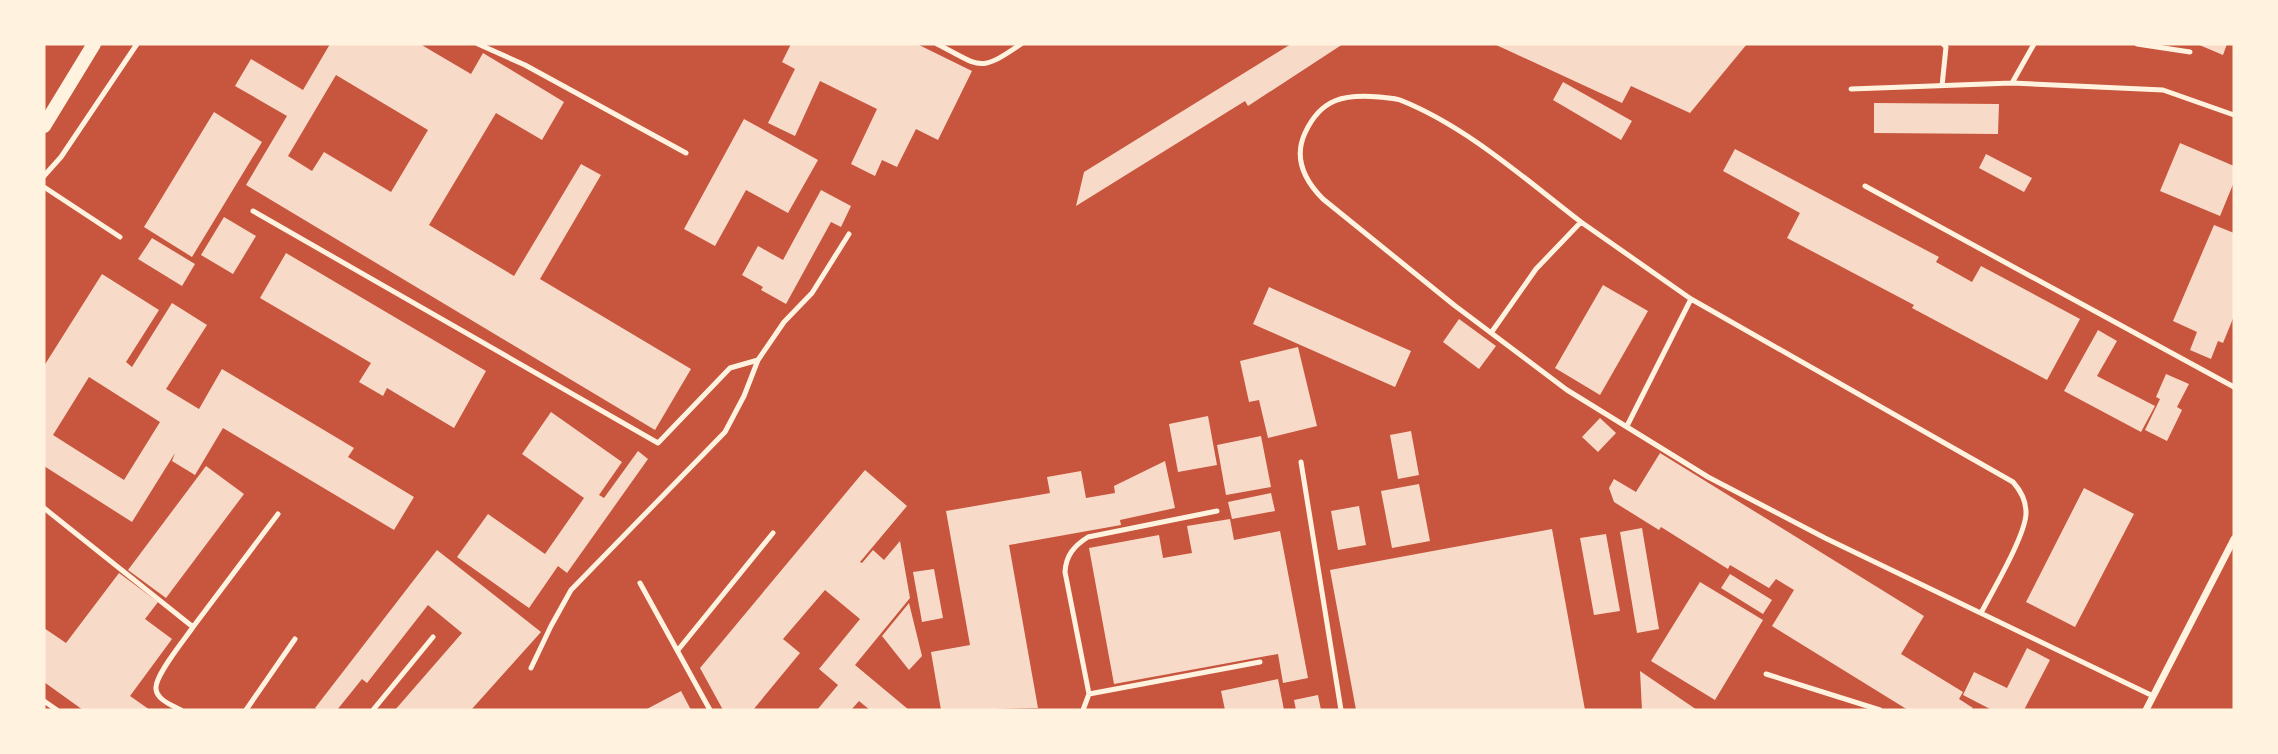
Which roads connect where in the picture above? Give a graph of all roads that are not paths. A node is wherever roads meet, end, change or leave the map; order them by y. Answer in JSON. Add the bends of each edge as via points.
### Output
{"nodes":[{"id":1,"x":94,"y":44,"type":"edge"},
{"id":2,"x":137,"y":44,"type":"edge"},
{"id":3,"x":478,"y":44,"type":"edge"},
{"id":4,"x":937,"y":44,"type":"edge"},
{"id":5,"x":1020,"y":44,"type":"edge"},
{"id":6,"x":1943,"y":44,"type":"edge"},
{"id":7,"x":2034,"y":44,"type":"edge"},
{"id":8,"x":2137,"y":44,"type":"edge"},
{"id":9,"x":2190,"y":52,"type":"dead end"},
{"id":10,"x":2012,"y":83,"type":"junction"},
{"id":11,"x":1942,"y":86,"type":"junction"},
{"id":12,"x":1851,"y":89,"type":"dead end"},
{"id":13,"x":2234,"y":115,"type":"edge"},
{"id":14,"x":44,"y":126,"type":"edge"},
{"id":15,"x":686,"y":153,"type":"dead end"},
{"id":16,"x":44,"y":176,"type":"edge"},
{"id":17,"x":1865,"y":186,"type":"dead end"},
{"id":18,"x":44,"y":187,"type":"edge"},
{"id":19,"x":253,"y":211,"type":"dead end"},
{"id":20,"x":1581,"y":222,"type":"junction"},
{"id":21,"x":849,"y":234,"type":"dead end"},
{"id":22,"x":120,"y":237,"type":"dead end"},
{"id":23,"x":1692,"y":299,"type":"junction"},
{"id":24,"x":1492,"y":333,"type":"junction"},
{"id":25,"x":758,"y":360,"type":"junction"},
{"id":26,"x":2234,"y":387,"type":"edge"},
{"id":27,"x":1627,"y":426,"type":"junction"},
{"id":28,"x":1301,"y":462,"type":"dead end"},
{"id":29,"x":44,"y":508,"type":"edge"},
{"id":30,"x":1217,"y":511,"type":"dead end"},
{"id":31,"x":278,"y":514,"type":"dead end"},
{"id":32,"x":773,"y":533,"type":"dead end"},
{"id":33,"x":2234,"y":539,"type":"edge"},
{"id":34,"x":640,"y":583,"type":"dead end"},
{"id":35,"x":1982,"y":613,"type":"junction"},
{"id":36,"x":193,"y":626,"type":"junction"},
{"id":37,"x":433,"y":637,"type":"dead end"},
{"id":38,"x":295,"y":639,"type":"dead end"},
{"id":39,"x":678,"y":650,"type":"junction"},
{"id":40,"x":1260,"y":662,"type":"dead end"},
{"id":41,"x":531,"y":668,"type":"dead end"},
{"id":42,"x":1766,"y":674,"type":"dead end"},
{"id":43,"x":1089,"y":694,"type":"junction"},
{"id":44,"x":2153,"y":696,"type":"junction"},
{"id":45,"x":44,"y":701,"type":"edge"},
{"id":46,"x":57,"y":710,"type":"edge"},
{"id":47,"x":181,"y":710,"type":"edge"},
{"id":48,"x":246,"y":710,"type":"edge"},
{"id":49,"x":373,"y":710,"type":"edge"},
{"id":50,"x":710,"y":710,"type":"edge"},
{"id":51,"x":1083,"y":710,"type":"edge"},
{"id":52,"x":1341,"y":710,"type":"edge"},
{"id":53,"x":1880,"y":710,"type":"edge"},
{"id":54,"x":2146,"y":710,"type":"edge"}],
"edges":[{"from":1,"to":14,"type":"main road"},
{"from":2,"to":16,"type":"lane"},
{"from":3,"to":15,"type":"lane","via":[[526,65]]},
{"from":4,"to":5,"type":"lane","via":[[979,65],[997,60]]},
{"from":6,"to":11,"type":"lane","via":[[1947,47]]},
{"from":7,"to":10,"type":"lane"},
{"from":8,"to":9,"type":"lane"},
{"from":10,"to":11,"type":"lane"},
{"from":10,"to":13,"type":"lane","via":[[2163,90]]},
{"from":11,"to":12,"type":"lane"},
{"from":17,"to":26,"type":"lane"},
{"from":18,"to":22,"type":"lane"},
{"from":19,"to":25,"type":"lane","via":[[658,443],[730,368]]},
{"from":20,"to":23,"type":"lane"},
{"from":20,"to":24,"type":"lane","via":[[1536,270]]},
{"from":20,"to":24,"type":"lane","via":[[1474,139],[1398,99],[1341,97],[1314,118],[1300,145],[1309,185]]},
{"from":21,"to":25,"type":"lane","via":[[812,293],[784,322]]},
{"from":23,"to":27,"type":"lane"},
{"from":23,"to":35,"type":"lane","via":[[2014,482],[2025,500],[2027,515]]},
{"from":24,"to":27,"type":"lane","via":[[1567,390]]},
{"from":25,"to":41,"type":"lane","via":[[725,432],[571,590]]},
{"from":27,"to":35,"type":"lane","via":[[1708,477]]},
{"from":28,"to":52,"type":"lane"},
{"from":29,"to":36,"type":"lane"},
{"from":30,"to":43,"type":"lane","via":[[1088,537],[1072,550],[1065,572]]},
{"from":31,"to":36,"type":"lane"},
{"from":32,"to":39,"type":"lane"},
{"from":33,"to":44,"type":"street"},
{"from":34,"to":39,"type":"lane"},
{"from":35,"to":44,"type":"lane"},
{"from":36,"to":47,"type":"lane","via":[[158,677],[155,689],[160,698]]},
{"from":37,"to":49,"type":"lane"},
{"from":38,"to":48,"type":"lane"},
{"from":39,"to":50,"type":"lane"},
{"from":40,"to":43,"type":"lane"},
{"from":42,"to":53,"type":"lane"},
{"from":43,"to":51,"type":"lane"},
{"from":44,"to":54,"type":"street"},
{"from":45,"to":46,"type":"lane"}]}
